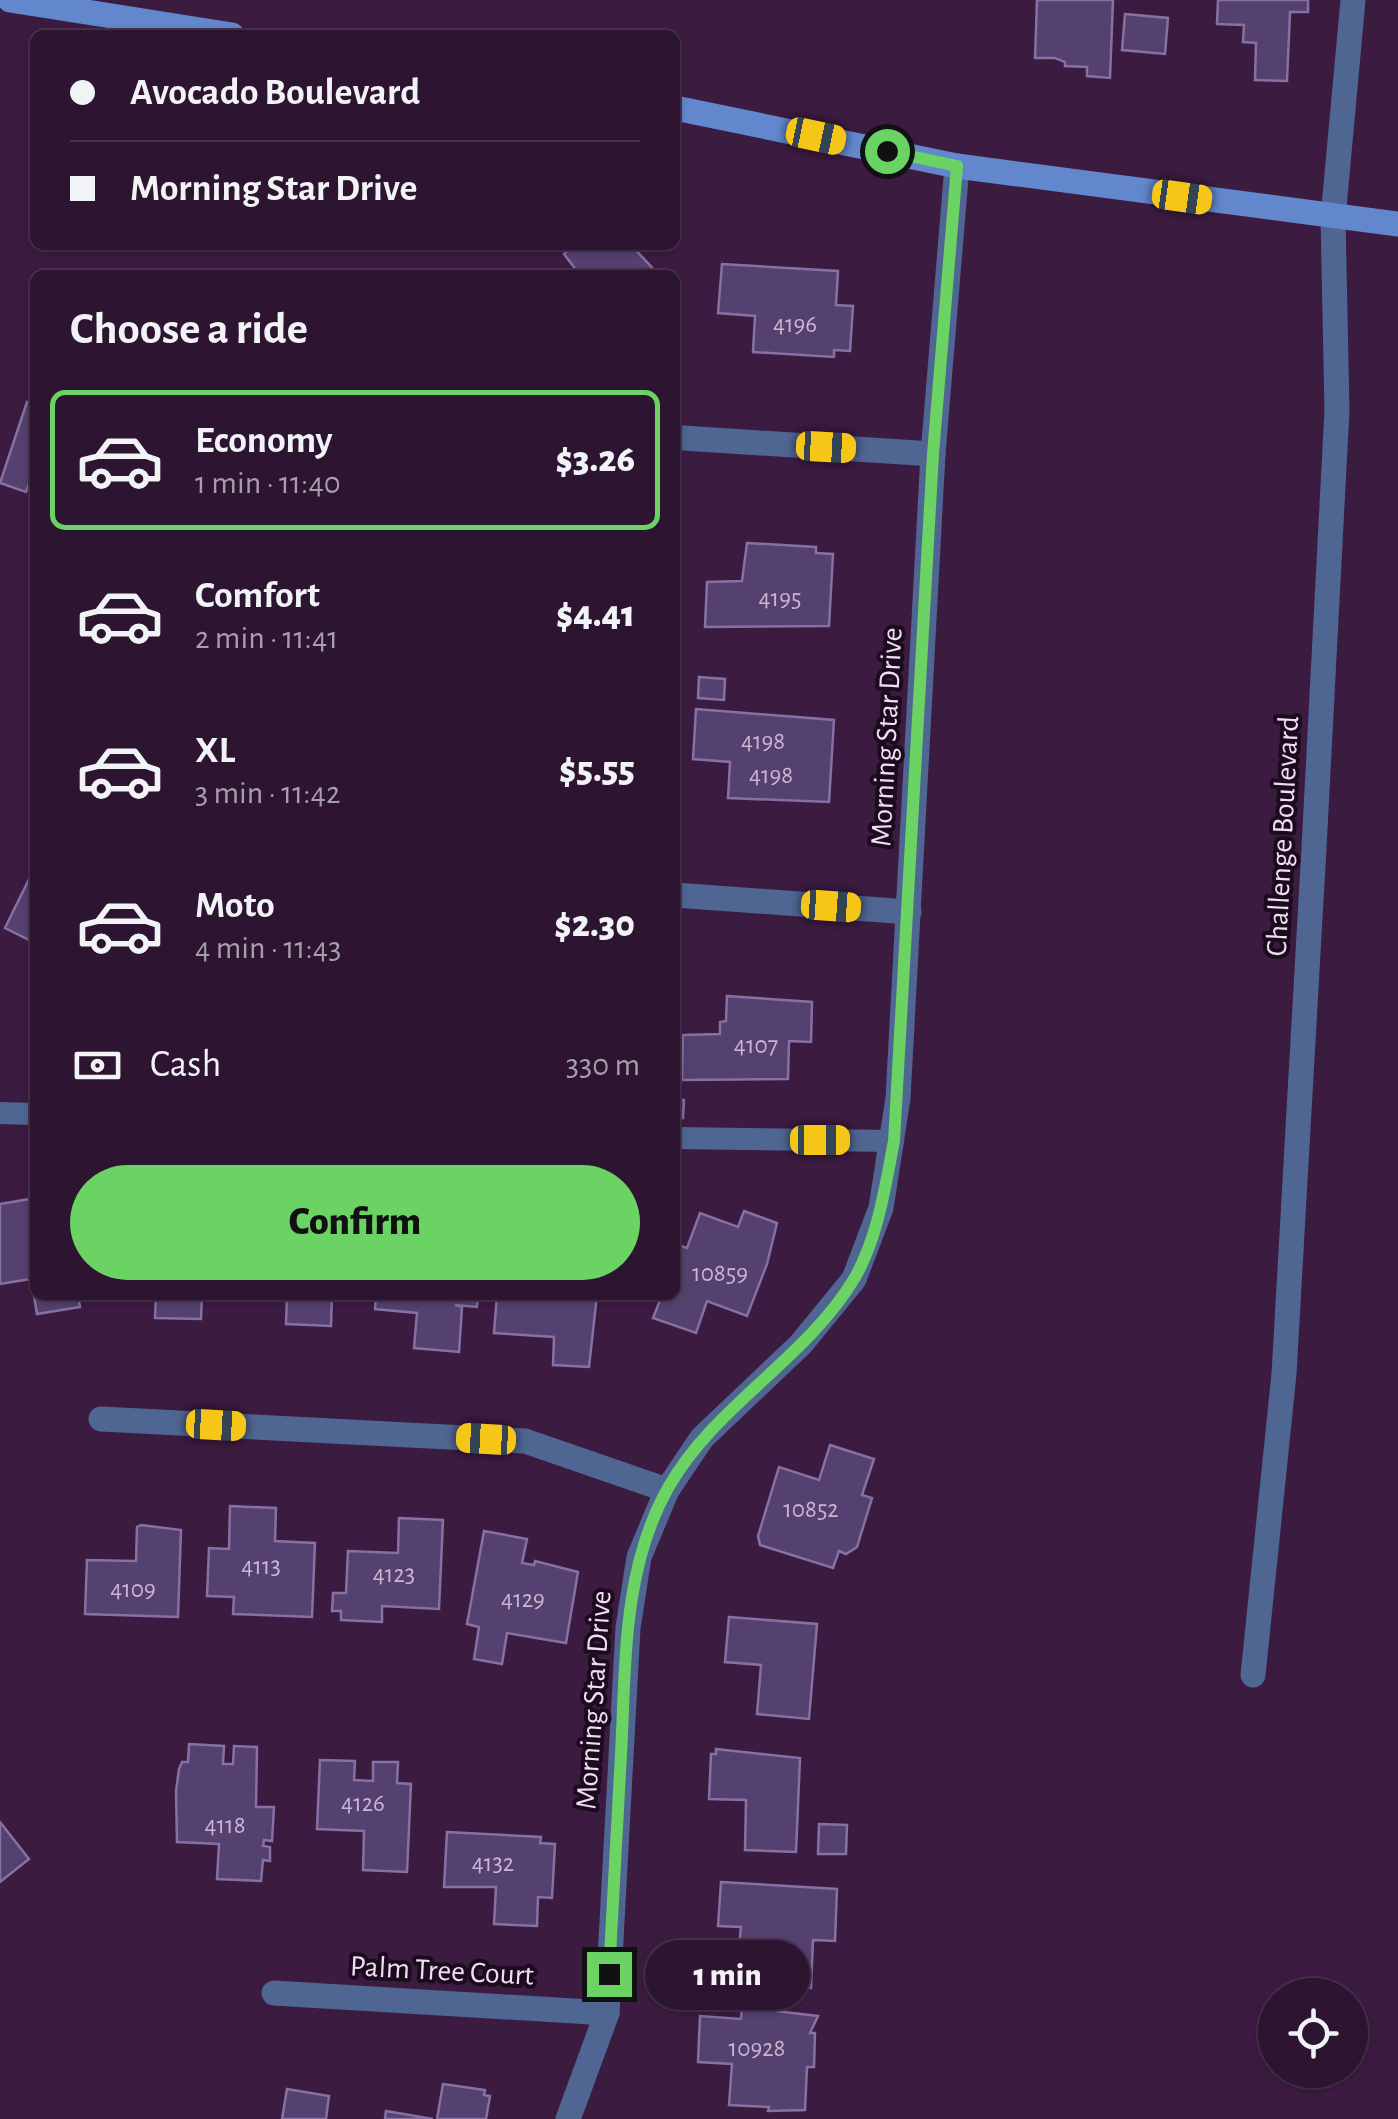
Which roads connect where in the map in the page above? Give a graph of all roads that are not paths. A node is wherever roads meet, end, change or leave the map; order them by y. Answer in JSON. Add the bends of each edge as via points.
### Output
{"nodes":[{"id":1,"x":10,"y":0,"type":"edge"},
{"id":2,"x":1354,"y":0,"type":"edge"},
{"id":3,"x":200,"y":30,"type":"edge"},
{"id":4,"x":680,"y":109,"type":"edge"},
{"id":5,"x":957,"y":166,"type":"junction"},
{"id":6,"x":1333,"y":218,"type":"junction"},
{"id":7,"x":1398,"y":224,"type":"edge"},
{"id":8,"x":683,"y":438,"type":"dead end"},
{"id":9,"x":933,"y":454,"type":"junction"},
{"id":10,"x":680,"y":895,"type":"edge"},
{"id":11,"x":909,"y":912,"type":"junction"},
{"id":12,"x":0,"y":1113,"type":"edge"},
{"id":13,"x":30,"y":1114,"type":"edge"},
{"id":14,"x":680,"y":1138,"type":"edge"},
{"id":15,"x":894,"y":1141,"type":"junction"},
{"id":16,"x":100,"y":1418,"type":"dead end"},
{"id":17,"x":666,"y":1490,"type":"junction"},
{"id":18,"x":1253,"y":1676,"type":"dead end"},
{"id":19,"x":274,"y":1993,"type":"dead end"},
{"id":20,"x":607,"y":2013,"type":"junction"},
{"id":21,"x":568,"y":2119,"type":"edge"}],
"edges":[{"from":1,"to":3,"type":"main road"},
{"from":2,"to":6,"type":"street","name":"Challenge Boulevard"},
{"from":4,"to":5,"type":"main road"},
{"from":5,"to":6,"type":"main road"},
{"from":5,"to":9,"type":"street","name":"Morning Star Drive"},
{"from":6,"to":7,"type":"main road"},
{"from":6,"to":18,"type":"street","name":"Challenge Boulevard","via":[[1337,410],[1314,848],[1284,1374]]},
{"from":8,"to":9,"type":"street"},
{"from":9,"to":11,"type":"street","name":"Morning Star Drive"},
{"from":10,"to":11,"type":"street"},
{"from":11,"to":15,"type":"street","name":"Morning Star Drive"},
{"from":12,"to":13,"type":"lane"},
{"from":14,"to":15,"type":"lane"},
{"from":15,"to":17,"type":"street","name":"Morning Star Drive","via":[[882,1208],[854,1278],[801,1344],[702,1438]]},
{"from":16,"to":17,"type":"street","via":[[525,1441]]},
{"from":17,"to":20,"type":"street","name":"Morning Star Drive","via":[[631,1592]]},
{"from":19,"to":20,"type":"street","name":"Palm Tree Court"},
{"from":20,"to":21,"type":"street","name":"Morning Star Drive"}]}
